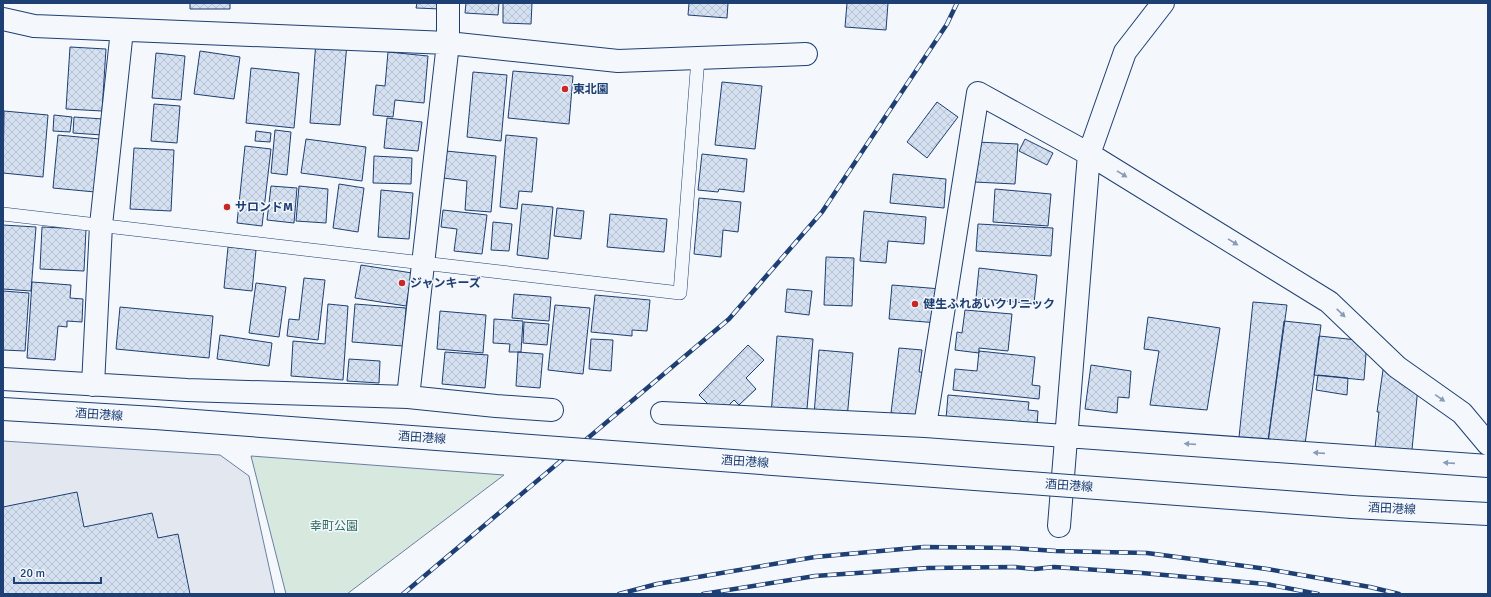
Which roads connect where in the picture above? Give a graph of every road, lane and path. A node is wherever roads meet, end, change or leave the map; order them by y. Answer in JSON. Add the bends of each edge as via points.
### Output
{"nodes":[{"id":1,"x":448,"y":3,"type":"edge"},
{"id":2,"x":1163,"y":3,"type":"edge"},
{"id":3,"x":3,"y":19,"type":"edge"},
{"id":4,"x":122,"y":30,"type":"junction"},
{"id":5,"x":448,"y":43,"type":"junction"},
{"id":6,"x":806,"y":54,"type":"dead end"},
{"id":7,"x":698,"y":58,"type":"junction"},
{"id":8,"x":1089,"y":154,"type":"junction"},
{"id":9,"x":3,"y":214,"type":"edge"},
{"id":10,"x":101,"y":225,"type":"junction"},
{"id":11,"x":422,"y":262,"type":"junction"},
{"id":12,"x":3,"y":379,"type":"edge"},
{"id":13,"x":93,"y":385,"type":"junction"},
{"id":14,"x":408,"y":397,"type":"junction"},
{"id":15,"x":3,"y":409,"type":"edge"},
{"id":16,"x":552,"y":410,"type":"dead end"},
{"id":17,"x":662,"y":413,"type":"dead end"},
{"id":18,"x":925,"y":426,"type":"junction"},
{"id":19,"x":1066,"y":435,"type":"junction"},
{"id":20,"x":1488,"y":444,"type":"edge"},
{"id":21,"x":1488,"y":466,"type":"edge"},
{"id":22,"x":1488,"y":514,"type":"edge"},
{"id":23,"x":1059,"y":526,"type":"dead end"}],
"edges":[{"from":1,"to":5,"type":"street"},
{"from":2,"to":8,"type":"street","via":[[1125,52]]},
{"from":3,"to":4,"type":"street","via":[[34,26]]},
{"from":4,"to":5,"type":"street"},
{"from":4,"to":10,"type":"street"},
{"from":5,"to":7,"type":"street","via":[[618,60]]},
{"from":5,"to":11,"type":"street"},
{"from":6,"to":7,"type":"street"},
{"from":7,"to":11,"type":"lane","via":[[680,292]]},
{"from":8,"to":18,"type":"street","via":[[978,93]]},
{"from":8,"to":19,"type":"street"},
{"from":8,"to":20,"type":"street","one_way":true,"via":[[1330,302],[1397,367],[1462,413]]},
{"from":9,"to":10,"type":"lane"},
{"from":10,"to":11,"type":"lane"},
{"from":10,"to":13,"type":"street"},
{"from":11,"to":14,"type":"street"},
{"from":12,"to":13,"type":"street"},
{"from":13,"to":14,"type":"street"},
{"from":14,"to":16,"type":"street"},
{"from":15,"to":22,"type":"street","name":"酒田港線","bridge":true,"via":[[155,418],[1352,507]]},
{"from":17,"to":18,"type":"street"},
{"from":18,"to":19,"type":"street"},
{"from":21,"to":19,"type":"street","one_way":true},
{"from":19,"to":23,"type":"street"}]}
